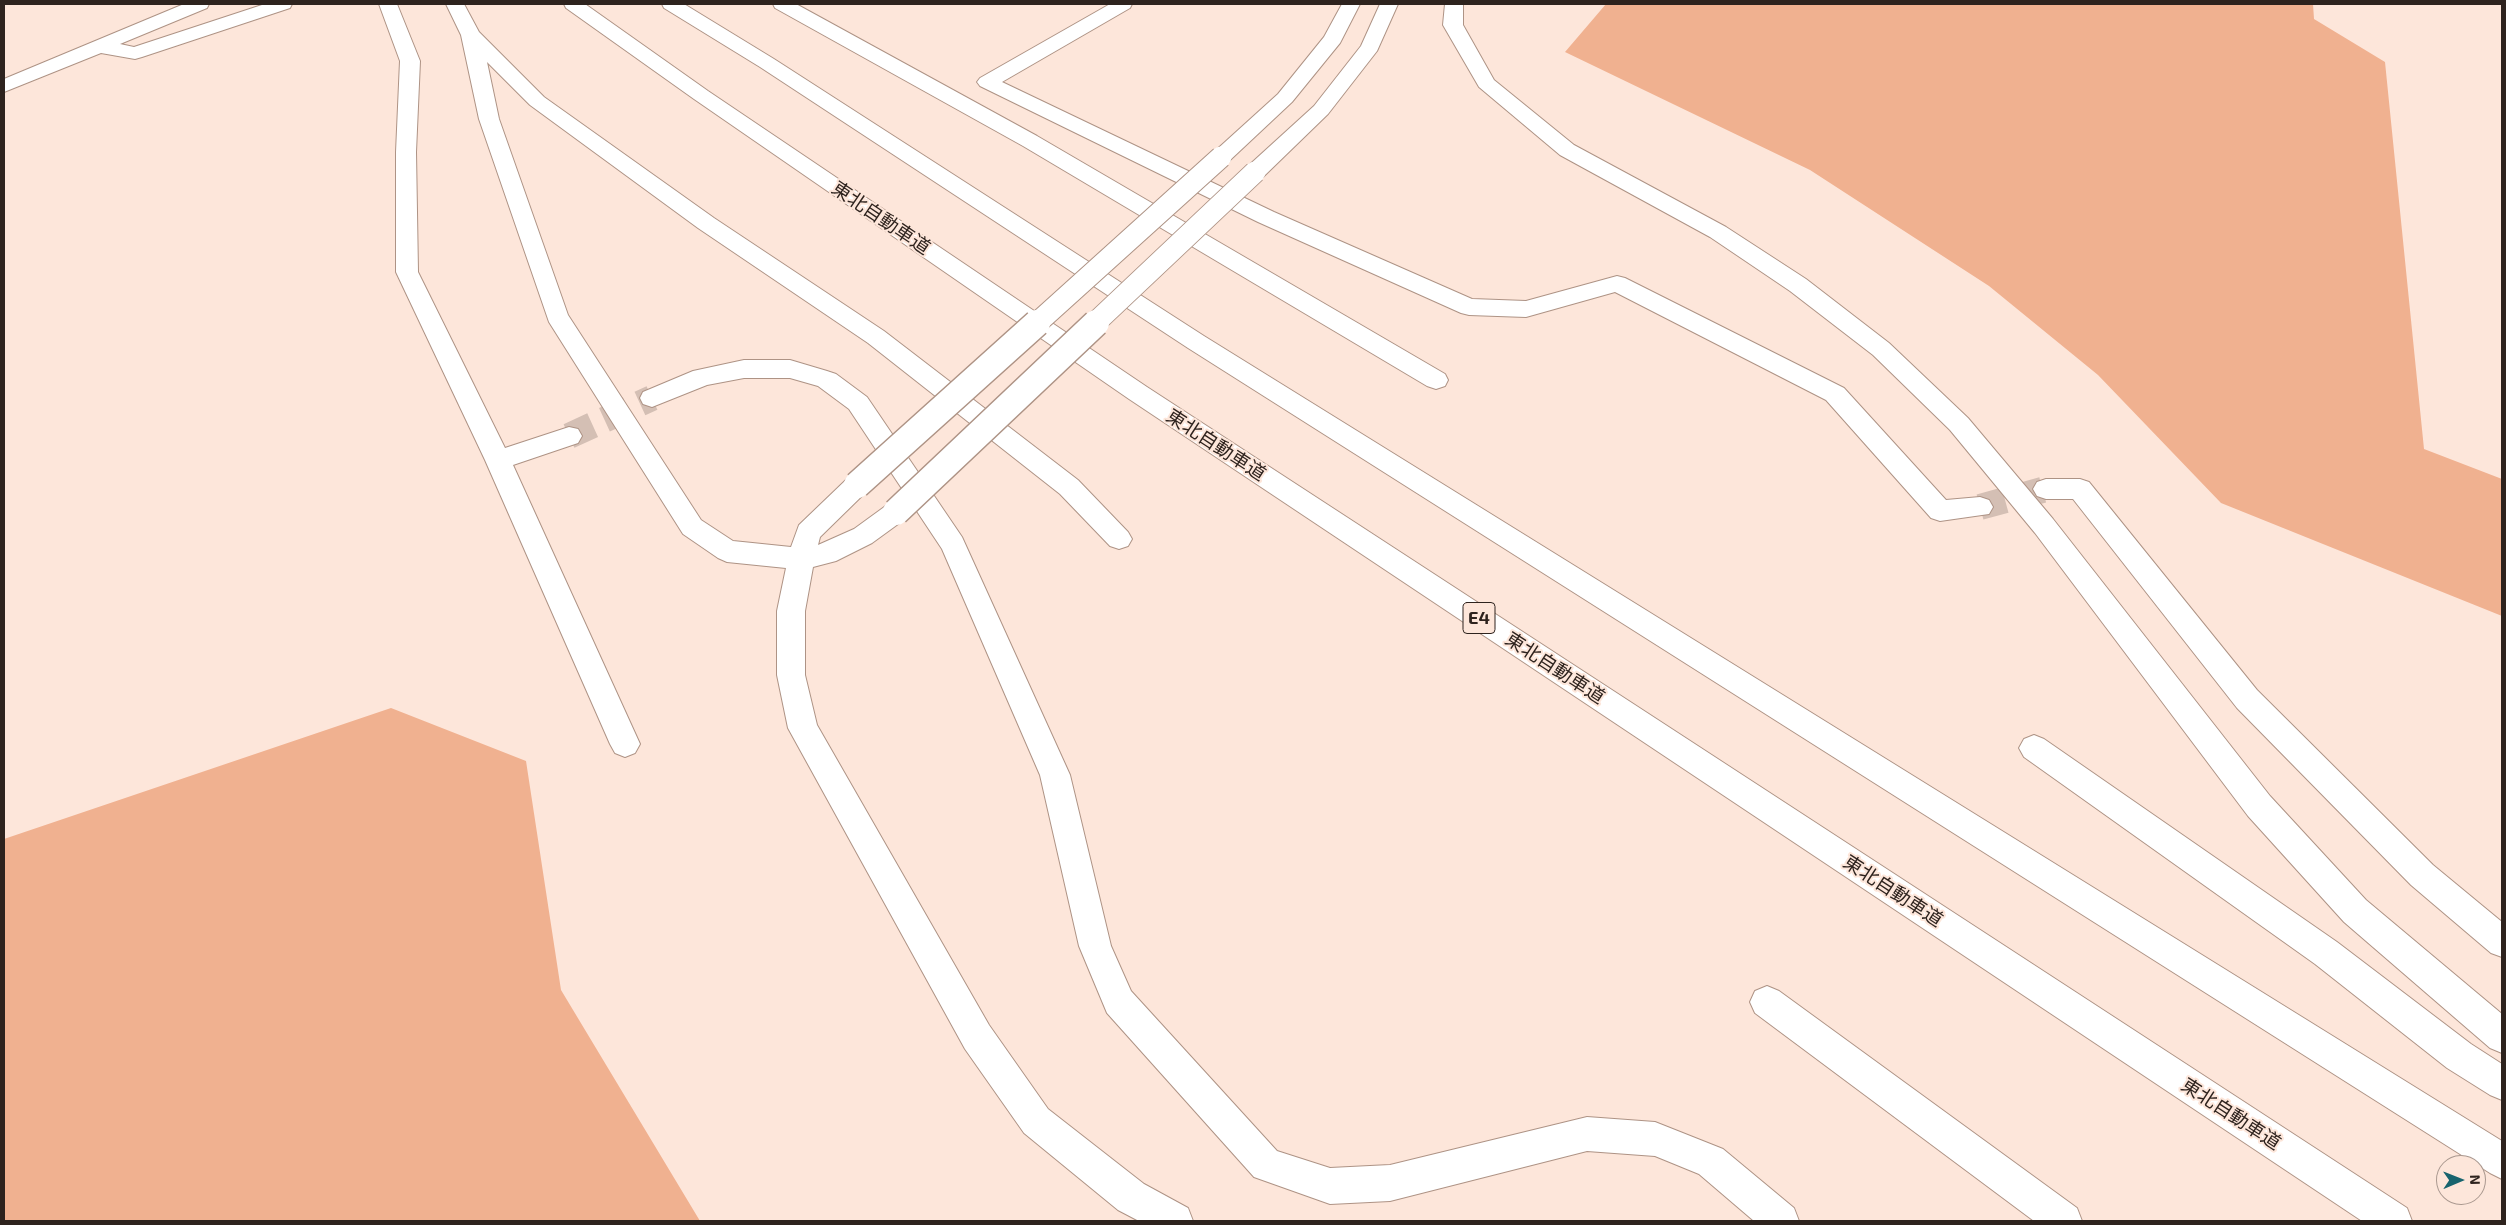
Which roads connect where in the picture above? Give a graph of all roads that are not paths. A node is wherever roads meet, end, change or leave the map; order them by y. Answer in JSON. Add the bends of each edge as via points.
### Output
{"nodes":[{"id":1,"x":200,"y":4,"type":"edge"},
{"id":2,"x":283,"y":4,"type":"edge"},
{"id":3,"x":388,"y":4,"type":"edge"},
{"id":4,"x":455,"y":4,"type":"edge"},
{"id":5,"x":573,"y":4,"type":"edge"},
{"id":6,"x":672,"y":4,"type":"edge"},
{"id":7,"x":782,"y":4,"type":"edge"},
{"id":8,"x":1123,"y":4,"type":"edge"},
{"id":9,"x":1351,"y":4,"type":"edge"},
{"id":10,"x":1389,"y":4,"type":"edge"},
{"id":11,"x":1454,"y":4,"type":"edge"},
{"id":12,"x":472,"y":35,"type":"junction"},
{"id":13,"x":97,"y":46,"type":"junction"},
{"id":14,"x":4,"y":86,"type":"edge"},
{"id":15,"x":1436,"y":380,"type":"dead end"},
{"id":16,"x":652,"y":398,"type":"tunnel mouth"},
{"id":17,"x":569,"y":436,"type":"tunnel mouth"},
{"id":18,"x":498,"y":460,"type":"junction"},
{"id":19,"x":2046,"y":489,"type":"tunnel mouth"},
{"id":20,"x":1980,"y":507,"type":"tunnel mouth"},
{"id":21,"x":1119,"y":539,"type":"dead end"},
{"id":22,"x":801,"y":559,"type":"junction"},
{"id":23,"x":625,"y":744,"type":"dead end"},
{"id":24,"x":2034,"y":748,"type":"dead end"},
{"id":25,"x":2502,"y":942,"type":"edge"},
{"id":26,"x":1768,"y":1002,"type":"dead end"},
{"id":27,"x":2502,"y":1036,"type":"edge"},
{"id":28,"x":2502,"y":1084,"type":"edge"},
{"id":29,"x":2502,"y":1161,"type":"edge"},
{"id":30,"x":1175,"y":1221,"type":"edge"},
{"id":31,"x":1781,"y":1221,"type":"edge"},
{"id":32,"x":2064,"y":1221,"type":"edge"},
{"id":33,"x":2394,"y":1221,"type":"edge"}],
"edges":[{"from":1,"to":13,"type":"main road"},
{"from":2,"to":13,"type":"main road","via":[[135,53]]},
{"from":3,"to":18,"type":"main road","via":[[410,61],[406,152],[407,272]]},
{"from":4,"to":12,"type":"main road"},
{"from":5,"to":33,"type":"main road","name":"東北自動車道","number":"E4","via":[[701,96],[1138,393]]},
{"from":6,"to":29,"type":"main road","via":[[1196,342]]},
{"from":7,"to":15,"type":"main road","via":[[1030,141]]},
{"from":8,"to":20,"type":"main road","via":[[987,82],[1266,217],[1469,307],[1526,309],[1617,284],[1835,394],[1940,511]]},
{"from":9,"to":22,"type":"main road","bridge":true,"via":[[1333,39],[1285,98],[857,485],[808,532]]},
{"from":10,"to":22,"type":"main road","bridge":true,"via":[[1370,48],[1321,110],[896,512],[863,536],[827,554]]},
{"from":11,"to":27,"type":"main road","via":[[1453,25],[1486,83],[1567,150],[1718,232],[1798,285],[1881,349],[1959,424],[2044,526],[2260,806],[2355,911]]},
{"from":12,"to":21,"type":"main road","via":[[537,101],[706,223],[876,338],[1069,487]]},
{"from":12,"to":22,"type":"main road","via":[[490,118],[557,316],[692,527],[727,551]]},
{"from":13,"to":14,"type":"main road"},
{"from":16,"to":31,"type":"main road","via":[[702,377],[744,369],[790,369],[827,380],[858,403],[952,544],[1055,775],[1095,946],[1119,1002],[1266,1165],[1330,1186],[1390,1183],[1587,1134],[1654,1139],[1711,1161]]},
{"from":17,"to":18,"type":"main road"},
{"from":18,"to":23,"type":"main road"},
{"from":19,"to":25,"type":"main road","via":[[2080,489],[2247,699],[2422,875]]},
{"from":22,"to":30,"type":"main road","via":[[791,611],[791,657],[803,728],[976,1037],[1036,1121],[1131,1197]]},
{"from":24,"to":28,"type":"main road","via":[[2326,953],[2460,1056]]},
{"from":26,"to":32,"type":"main road"}]}
